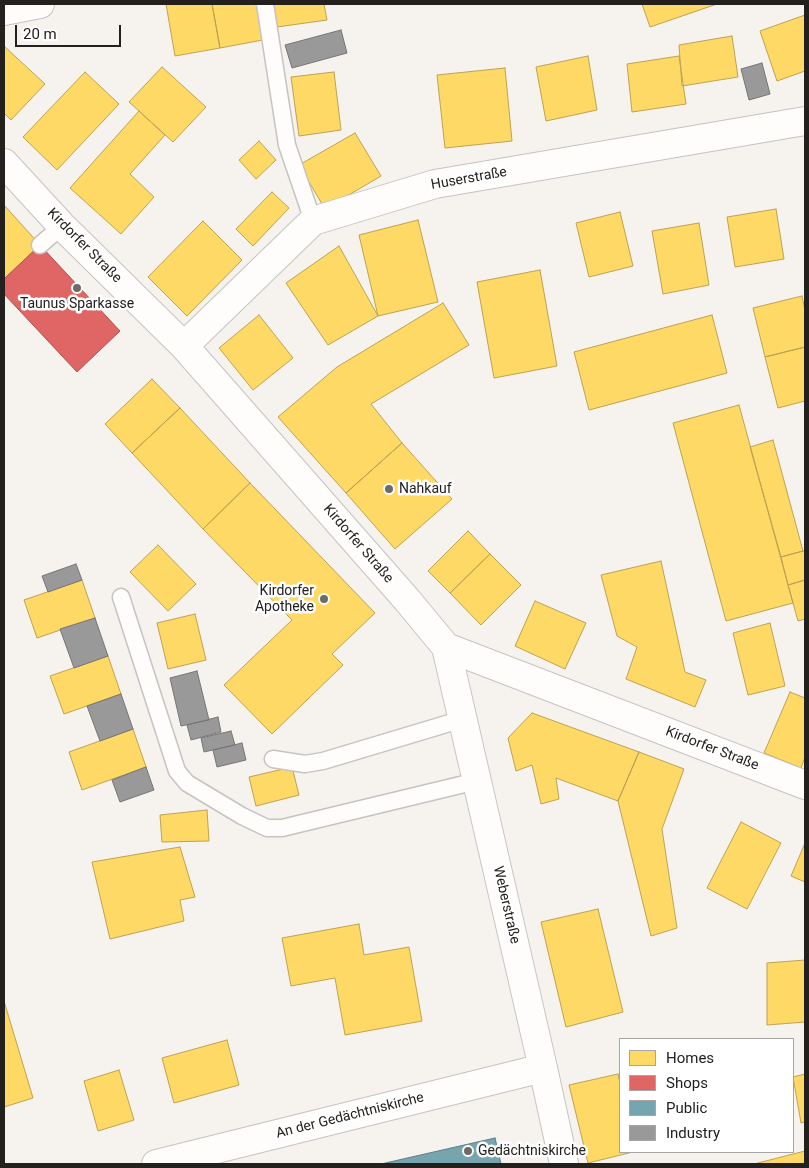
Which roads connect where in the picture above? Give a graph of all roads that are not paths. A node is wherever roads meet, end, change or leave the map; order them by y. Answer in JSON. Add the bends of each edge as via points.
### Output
{"nodes":[{"id":1,"x":40,"y":4,"type":"edge"},
{"id":2,"x":265,"y":4,"type":"edge"},
{"id":3,"x":4,"y":12,"type":"edge"},
{"id":4,"x":805,"y":121,"type":"edge"},
{"id":5,"x":4,"y":163,"type":"edge"},
{"id":6,"x":312,"y":221,"type":"junction"},
{"id":7,"x":62,"y":226,"type":"junction"},
{"id":8,"x":40,"y":245,"type":"dead end"},
{"id":9,"x":184,"y":346,"type":"junction"},
{"id":10,"x":121,"y":597,"type":"dead end"},
{"id":11,"x":446,"y":647,"type":"junction"},
{"id":12,"x":463,"y":719,"type":"junction"},
{"id":13,"x":273,"y":759,"type":"dead end"},
{"id":14,"x":477,"y":781,"type":"junction"},
{"id":15,"x":805,"y":785,"type":"edge"},
{"id":16,"x":543,"y":1068,"type":"junction"},
{"id":17,"x":156,"y":1164,"type":"edge"},
{"id":18,"x":564,"y":1164,"type":"edge"}],
"edges":[{"from":1,"to":3,"type":"street"},
{"from":2,"to":6,"type":"lane","via":[[287,145]]},
{"from":4,"to":6,"type":"street","name":"Huserstraße","via":[[435,184]]},
{"from":5,"to":7,"type":"street","name":"Kirdorfer Straße"},
{"from":6,"to":9,"type":"street","name":"Huserstraße"},
{"from":7,"to":8,"type":"lane"},
{"from":7,"to":9,"type":"street","name":"Kirdorfer Straße"},
{"from":9,"to":11,"type":"street","name":"Kirdorfer Straße"},
{"from":10,"to":14,"type":"lane","via":[[178,771],[186,784],[242,816],[267,828],[282,828]]},
{"from":11,"to":12,"type":"street","name":"Weberstraße"},
{"from":11,"to":15,"type":"street","name":"Kirdorfer Straße"},
{"from":12,"to":13,"type":"lane","via":[[323,761],[305,764]]},
{"from":12,"to":14,"type":"street","name":"Weberstraße"},
{"from":14,"to":16,"type":"street","name":"Weberstraße"},
{"from":16,"to":17,"type":"street","name":"An der Gedächtniskirche"},
{"from":16,"to":18,"type":"street","name":"Weberstraße"}]}
